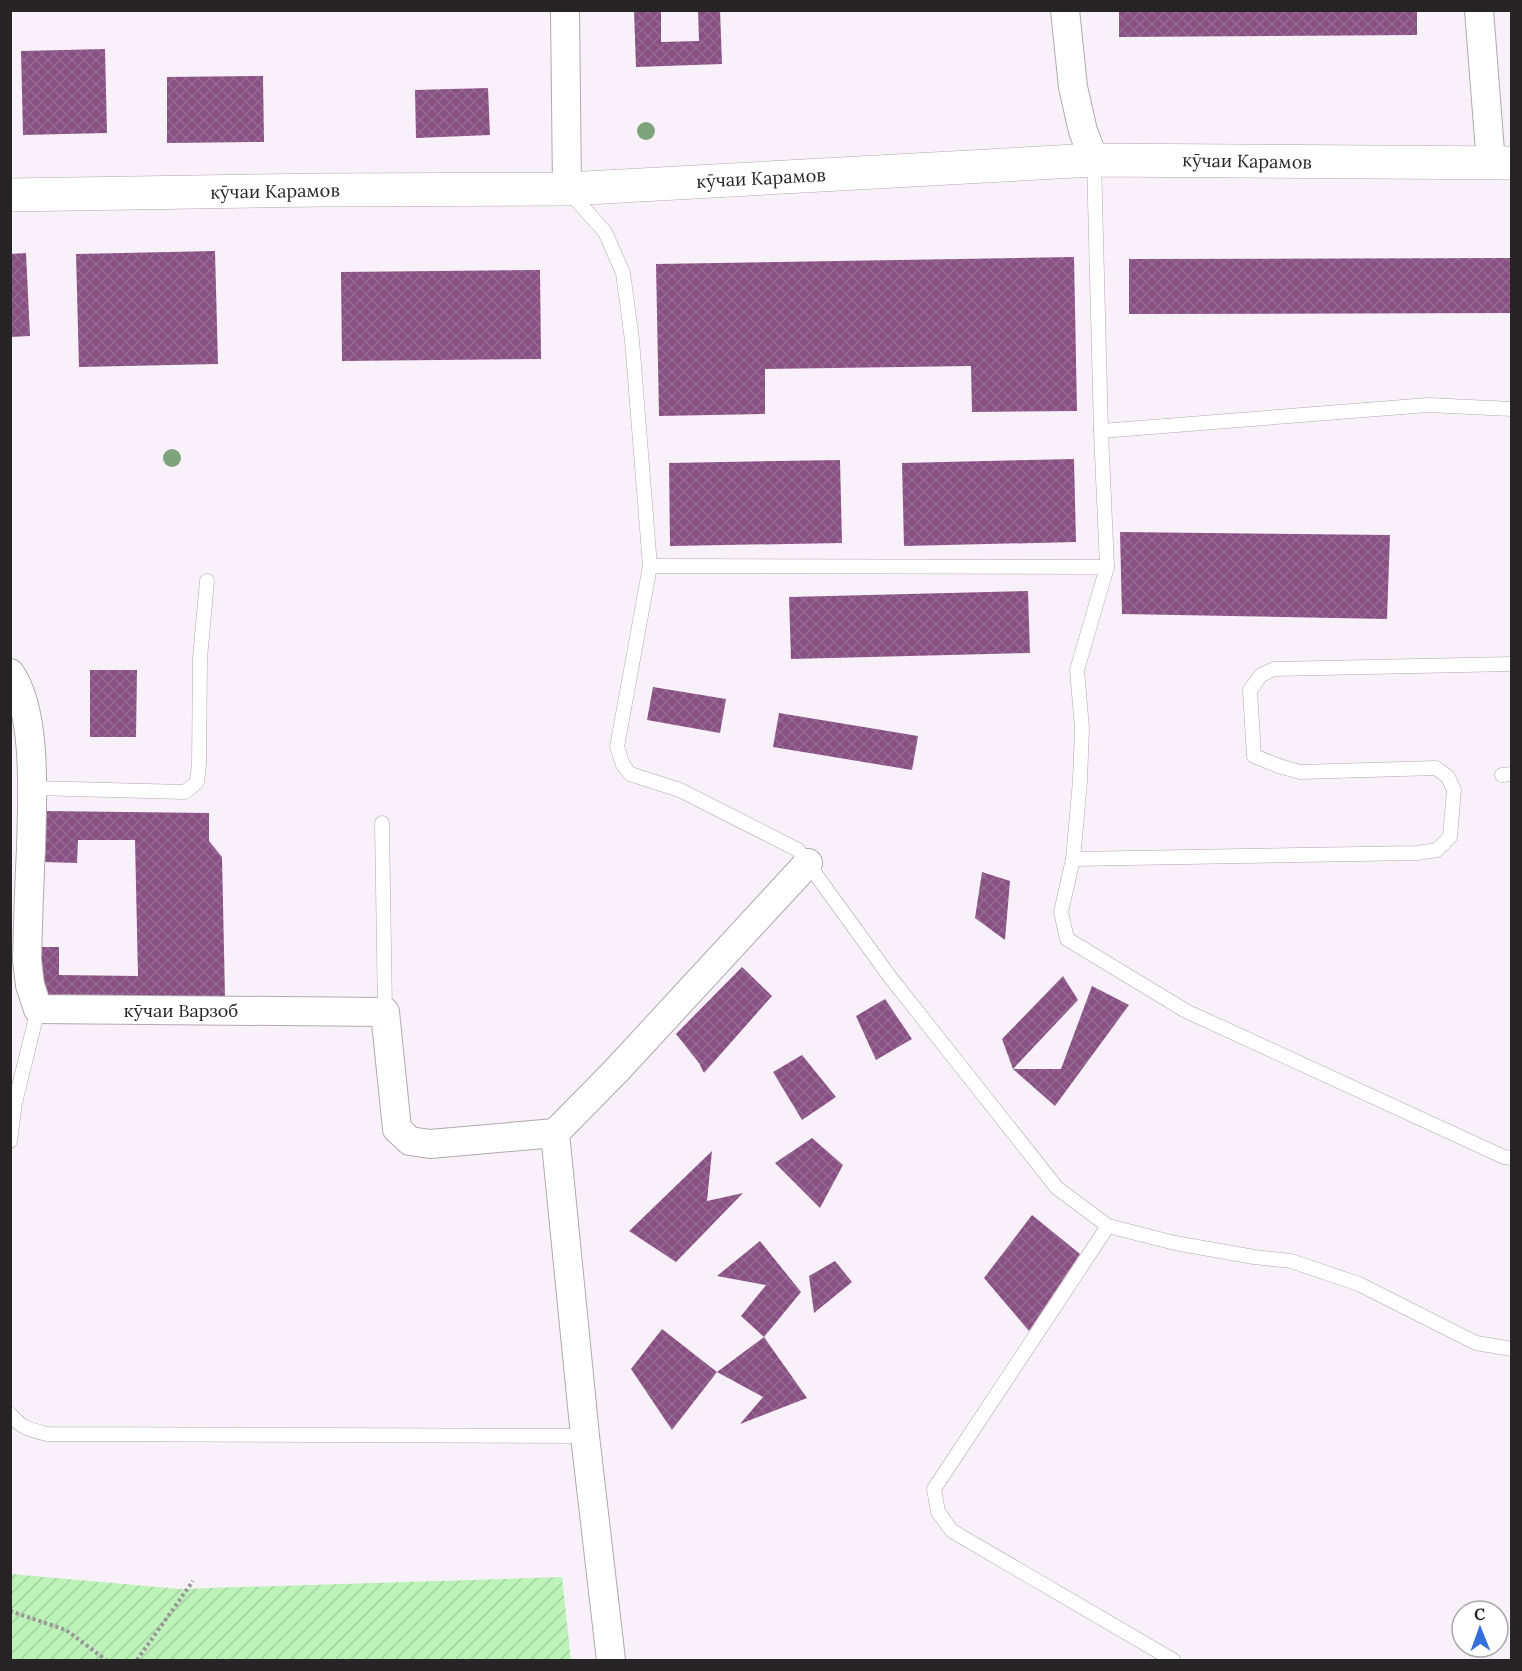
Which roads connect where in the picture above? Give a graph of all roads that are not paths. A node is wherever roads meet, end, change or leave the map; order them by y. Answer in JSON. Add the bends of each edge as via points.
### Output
{"nodes":[{"id":1,"x":566,"y":10,"type":"edge"},
{"id":2,"x":1065,"y":10,"type":"edge"},
{"id":3,"x":1479,"y":10,"type":"edge"},
{"id":4,"x":1094,"y":160,"type":"junction"},
{"id":5,"x":1501,"y":164,"type":"edge"},
{"id":6,"x":567,"y":189,"type":"junction"},
{"id":7,"x":10,"y":195,"type":"edge"},
{"id":8,"x":1512,"y":409,"type":"edge"},
{"id":9,"x":1101,"y":431,"type":"junction"},
{"id":10,"x":650,"y":566,"type":"junction"},
{"id":11,"x":1107,"y":567,"type":"junction"},
{"id":12,"x":207,"y":581,"type":"dead end"},
{"id":13,"x":1512,"y":664,"type":"edge"},
{"id":14,"x":10,"y":673,"type":"edge"},
{"id":15,"x":33,"y":788,"type":"junction"},
{"id":16,"x":382,"y":823,"type":"dead end"},
{"id":17,"x":1073,"y":859,"type":"junction"},
{"id":18,"x":808,"y":863,"type":"junction"},
{"id":19,"x":38,"y":1009,"type":"junction"},
{"id":20,"x":385,"y":1012,"type":"junction"},
{"id":21,"x":555,"y":1133,"type":"junction"},
{"id":22,"x":10,"y":1141,"type":"edge"},
{"id":23,"x":1512,"y":1158,"type":"edge"},
{"id":24,"x":1108,"y":1226,"type":"junction"},
{"id":25,"x":1512,"y":1349,"type":"edge"},
{"id":26,"x":10,"y":1414,"type":"edge"},
{"id":27,"x":585,"y":1436,"type":"junction"},
{"id":28,"x":611,"y":1660,"type":"edge"},
{"id":29,"x":1173,"y":1660,"type":"edge"}],
"edges":[{"from":1,"to":6,"type":"street"},
{"from":2,"to":4,"type":"street","via":[[1073,87]]},
{"from":3,"to":5,"type":"street"},
{"from":4,"to":5,"type":"main road","name":"кӯчаи Карамов"},
{"from":4,"to":6,"type":"main road","name":"кӯчаи Карамов"},
{"from":4,"to":9,"type":"lane"},
{"from":6,"to":7,"type":"main road","name":"кӯчаи Карамов"},
{"from":6,"to":10,"type":"lane","via":[[605,232],[623,273]]},
{"from":8,"to":9,"type":"lane","via":[[1428,405]]},
{"from":9,"to":11,"type":"lane"},
{"from":10,"to":11,"type":"lane"},
{"from":10,"to":18,"type":"lane","via":[[617,747],[623,765],[630,774],[680,790],[798,850]]},
{"from":11,"to":17,"type":"lane","via":[[1077,670],[1082,728]]},
{"from":12,"to":15,"type":"lane","via":[[200,658],[197,782],[185,792]]},
{"from":13,"to":17,"type":"lane","via":[[1274,669],[1261,675],[1250,690],[1254,756],[1300,772],[1436,768],[1448,777],[1454,790],[1450,837],[1437,850]]},
{"from":14,"to":15,"type":"street","via":[[17,682],[29,730]]},
{"from":15,"to":19,"type":"street","via":[[27,960]]},
{"from":16,"to":20,"type":"lane"},
{"from":17,"to":23,"type":"lane","via":[[1061,912],[1067,939],[1186,1011]]},
{"from":18,"to":21,"type":"street"},
{"from":18,"to":24,"type":"lane","via":[[890,977],[1057,1188]]},
{"from":19,"to":20,"type":"street","name":"кӯчаи Варзоб"},
{"from":19,"to":22,"type":"lane"},
{"from":20,"to":21,"type":"street","via":[[397,1129],[410,1141],[430,1144]]},
{"from":21,"to":27,"type":"street"},
{"from":24,"to":25,"type":"lane","via":[[1175,1243],[1291,1261],[1359,1284],[1476,1343]]},
{"from":24,"to":29,"type":"lane","via":[[934,1489],[938,1512],[952,1531]]},
{"from":26,"to":27,"type":"lane","via":[[17,1423],[47,1434]]},
{"from":27,"to":28,"type":"street"}]}
